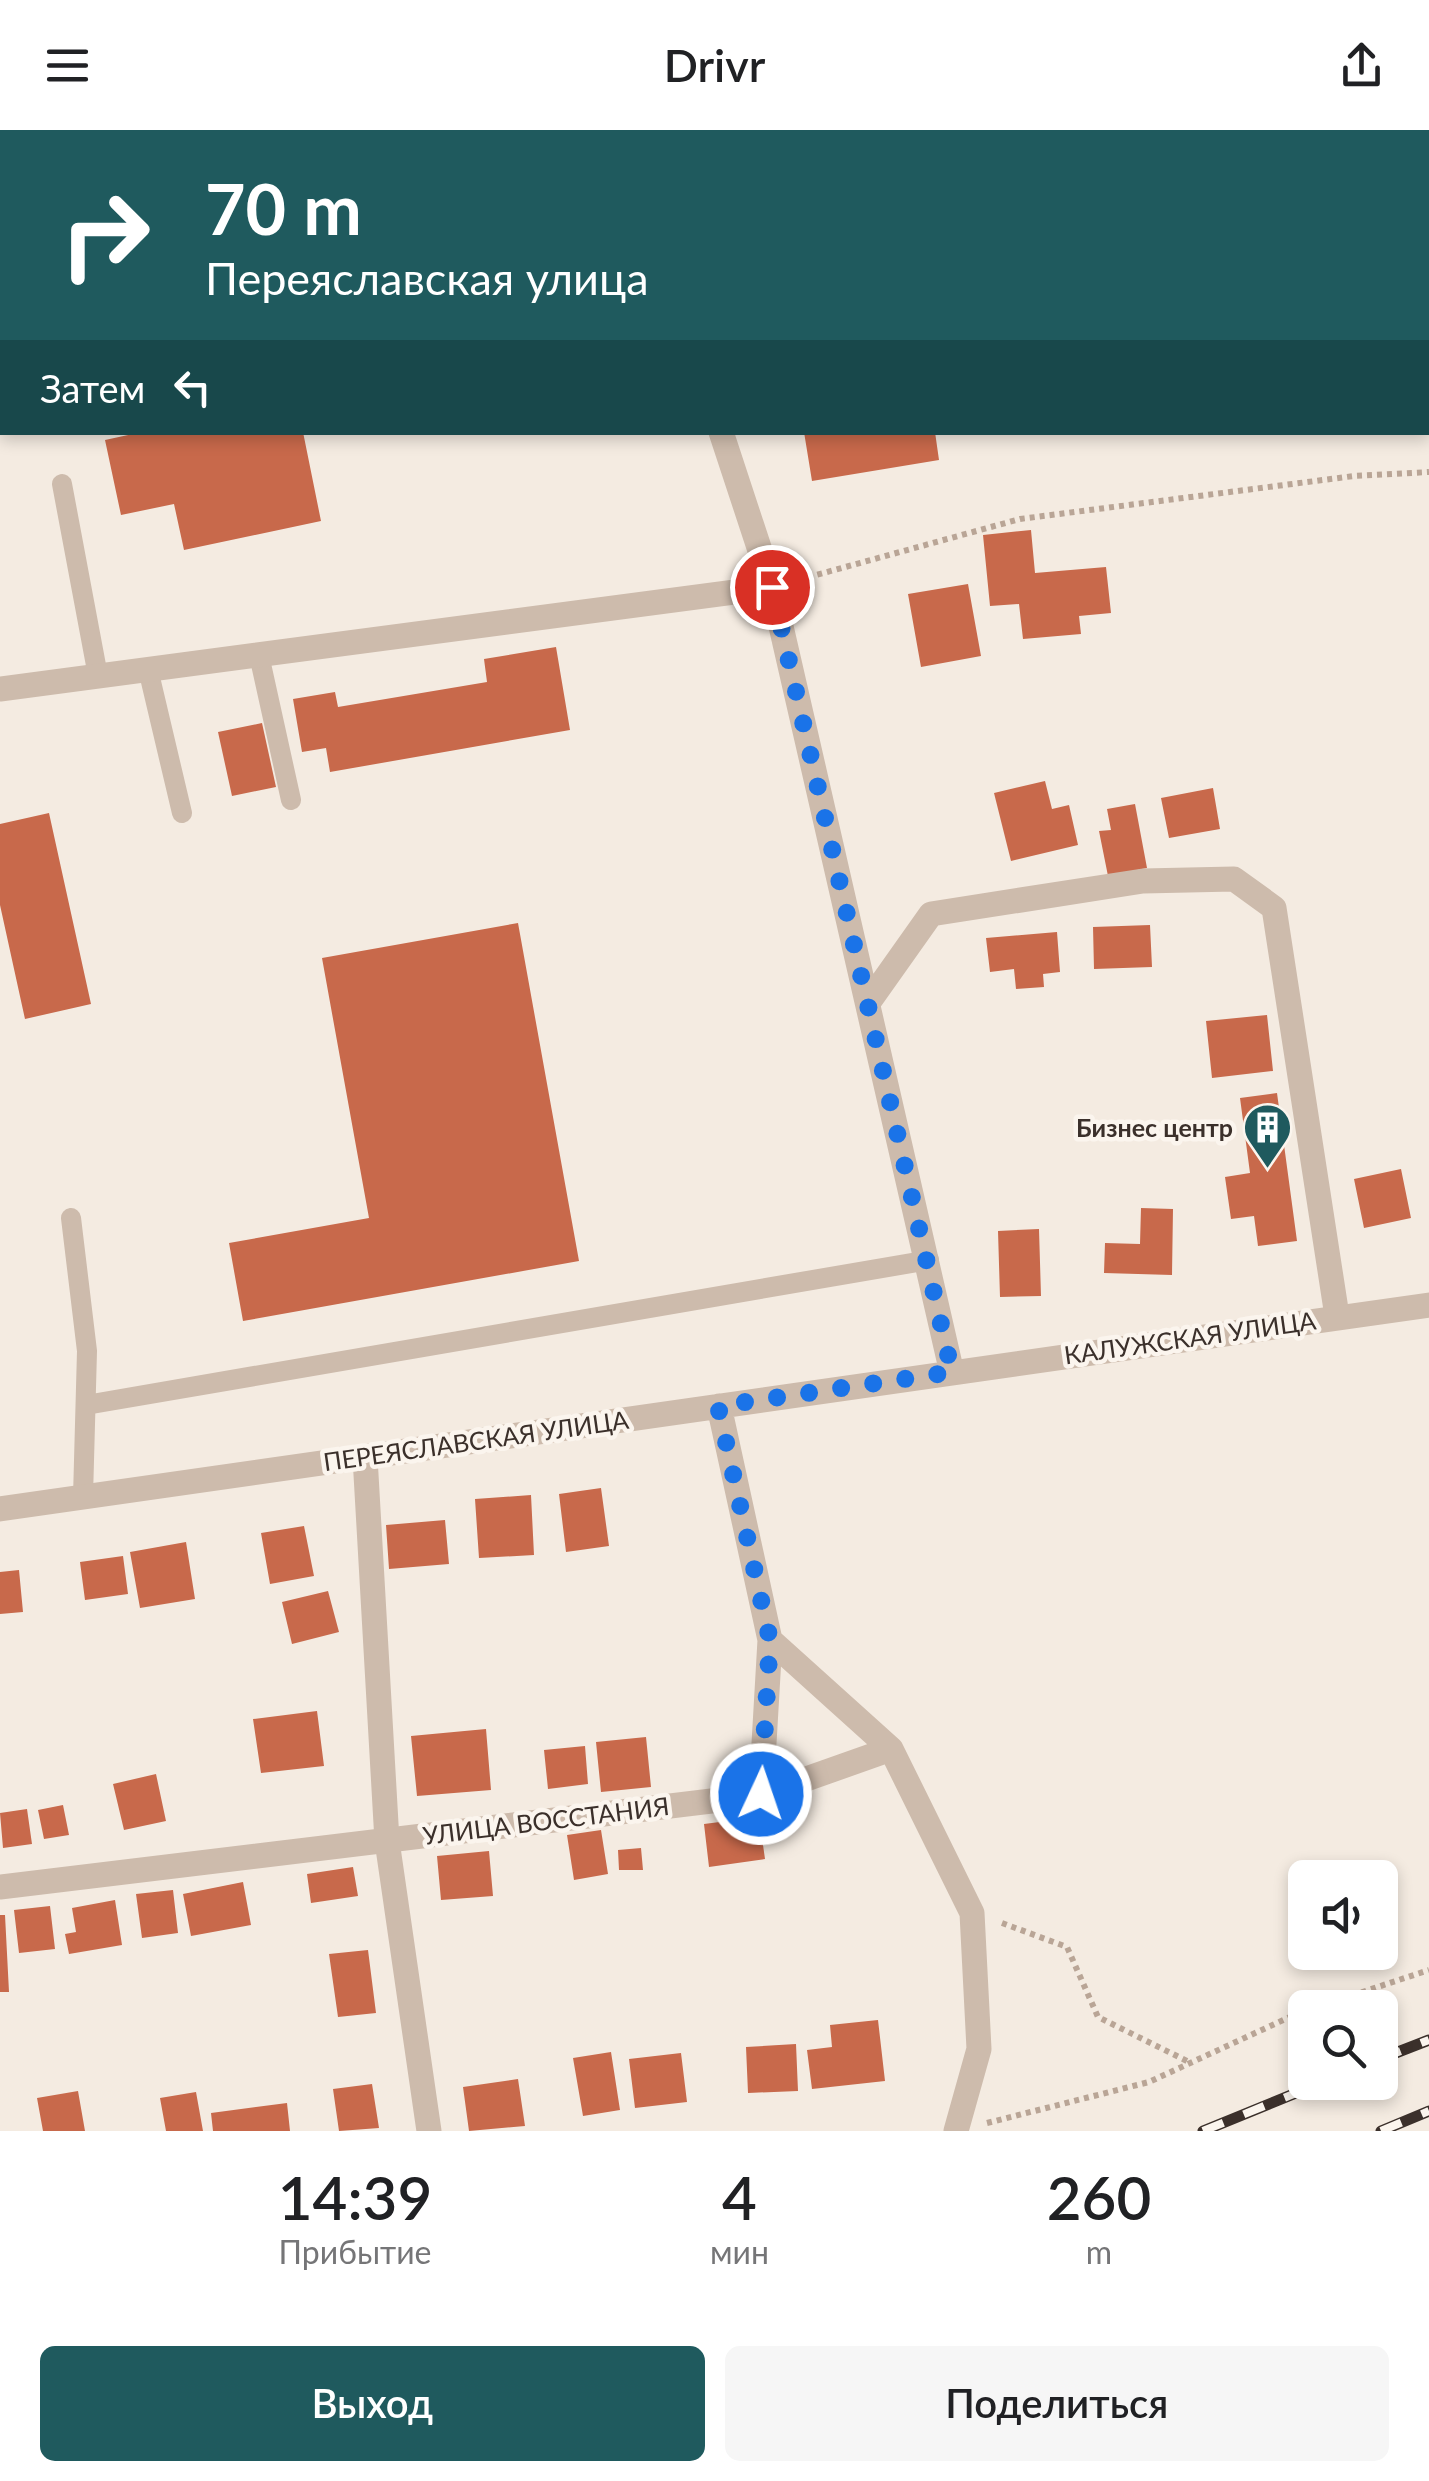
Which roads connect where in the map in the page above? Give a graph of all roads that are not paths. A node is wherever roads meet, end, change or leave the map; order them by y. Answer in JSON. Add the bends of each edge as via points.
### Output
{"nodes":[{"id":1,"x":723,"y":435,"type":"edge"},
{"id":2,"x":62,"y":484,"type":"dead end"},
{"id":3,"x":772,"y":587,"type":"junction"},
{"id":4,"x":259,"y":655,"type":"junction"},
{"id":5,"x":148,"y":670,"type":"junction"},
{"id":6,"x":98,"y":676,"type":"junction"},
{"id":7,"x":0,"y":690,"type":"edge"},
{"id":8,"x":291,"y":800,"type":"dead end"},
{"id":9,"x":182,"y":813,"type":"dead end"},
{"id":10,"x":868,"y":1003,"type":"junction"},
{"id":11,"x":71,"y":1218,"type":"dead end"},
{"id":12,"x":929,"y":1260,"type":"junction"},
{"id":13,"x":1429,"y":1304,"type":"edge"},
{"id":14,"x":1337,"y":1316,"type":"junction"},
{"id":15,"x":952,"y":1372,"type":"junction"},
{"id":16,"x":86,"y":1405,"type":"junction"},
{"id":17,"x":718,"y":1406,"type":"junction"},
{"id":18,"x":365,"y":1457,"type":"junction"},
{"id":19,"x":83,"y":1497,"type":"junction"},
{"id":20,"x":0,"y":1509,"type":"edge"},
{"id":21,"x":770,"y":1640,"type":"junction"},
{"id":22,"x":890,"y":1749,"type":"junction"},
{"id":23,"x":761,"y":1794,"type":"junction"},
{"id":24,"x":387,"y":1841,"type":"junction"},
{"id":25,"x":0,"y":1887,"type":"edge"},
{"id":26,"x":966,"y":2129,"type":"edge"},
{"id":27,"x":429,"y":2131,"type":"edge"}],
"edges":[{"from":1,"to":3,"type":"street"},
{"from":2,"to":6,"type":"lane"},
{"from":3,"to":4,"type":"street"},
{"from":3,"to":10,"type":"street"},
{"from":4,"to":5,"type":"street"},
{"from":4,"to":8,"type":"lane"},
{"from":5,"to":6,"type":"street"},
{"from":5,"to":9,"type":"lane"},
{"from":6,"to":7,"type":"street"},
{"from":10,"to":12,"type":"street"},
{"from":10,"to":14,"type":"street","via":[[931,914],[1143,881],[1234,878],[1274,908]]},
{"from":11,"to":16,"type":"lane","via":[[87,1352]]},
{"from":12,"to":15,"type":"street"},
{"from":12,"to":16,"type":"lane"},
{"from":13,"to":14,"type":"street","name":"КАЛУЖСКАЯ УЛИЦА"},
{"from":14,"to":15,"type":"street","name":"КАЛУЖСКАЯ УЛИЦА"},
{"from":15,"to":17,"type":"street","name":"ПЕРЕЯСЛАВСКАЯ УЛИЦА"},
{"from":16,"to":19,"type":"lane"},
{"from":17,"to":18,"type":"street","name":"ПЕРЕЯСЛАВСКАЯ УЛИЦА"},
{"from":17,"to":21,"type":"street"},
{"from":18,"to":19,"type":"street","name":"ПЕРЕЯСЛАВСКАЯ УЛИЦА"},
{"from":18,"to":24,"type":"street"},
{"from":19,"to":20,"type":"street","name":"ПЕРЕЯСЛАВСКАЯ УЛИЦА"},
{"from":21,"to":22,"type":"street"},
{"from":21,"to":23,"type":"street"},
{"from":22,"to":23,"type":"street","name":"УЛИЦА ВОССТАНИЯ"},
{"from":22,"to":26,"type":"street","via":[[972,1912],[979,2049]]},
{"from":23,"to":24,"type":"street","name":"УЛИЦА ВОССТАНИЯ"},
{"from":24,"to":25,"type":"street","name":"УЛИЦА ВОССТАНИЯ"},
{"from":24,"to":27,"type":"street"}]}
